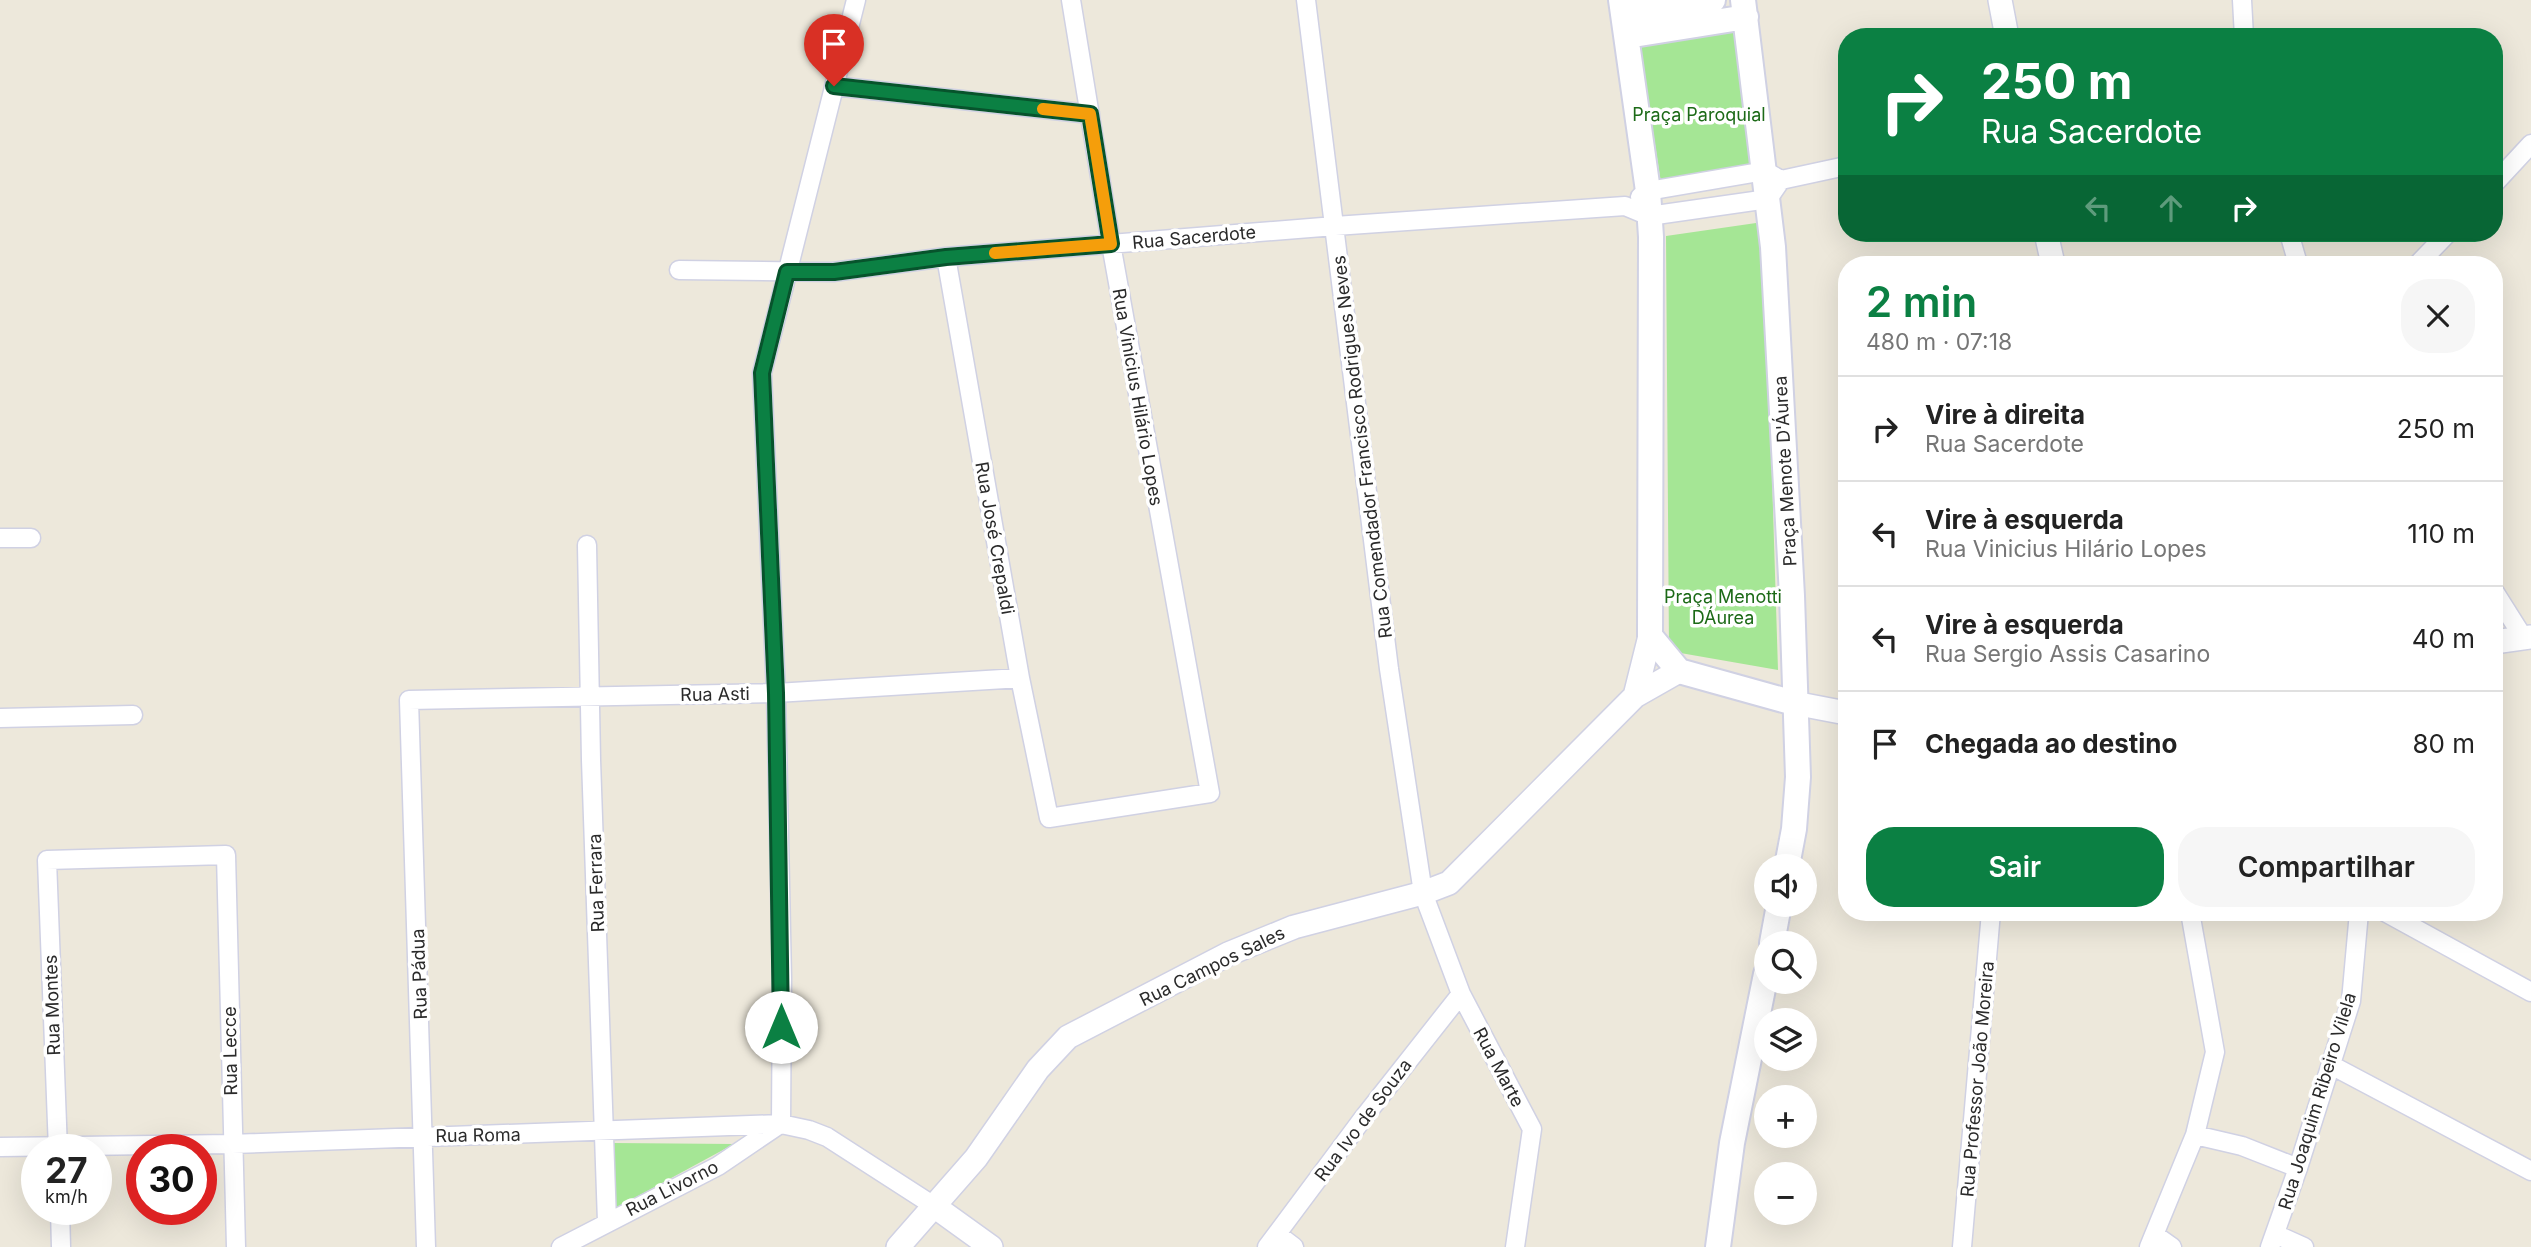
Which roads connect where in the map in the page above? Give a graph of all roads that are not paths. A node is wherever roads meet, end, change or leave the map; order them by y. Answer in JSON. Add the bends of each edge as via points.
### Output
{"nodes":[{"id":1,"x":856,"y":0,"type":"edge"},
{"id":2,"x":1071,"y":0,"type":"edge"},
{"id":3,"x":1306,"y":0,"type":"edge"},
{"id":4,"x":1713,"y":0,"type":"edge"},
{"id":5,"x":2000,"y":0,"type":"edge"},
{"id":6,"x":2242,"y":0,"type":"edge"},
{"id":7,"x":1745,"y":9,"type":"edge"},
{"id":8,"x":1623,"y":16,"type":"edge"},
{"id":9,"x":2005,"y":28,"type":"edge"},
{"id":10,"x":2244,"y":28,"type":"edge"},
{"id":11,"x":834,"y":86,"type":"junction"},
{"id":12,"x":1090,"y":114,"type":"junction"},
{"id":13,"x":2531,"y":144,"type":"edge"},
{"id":14,"x":1838,"y":168,"type":"edge"},
{"id":15,"x":2503,"y":174,"type":"edge"},
{"id":16,"x":1771,"y":183,"type":"junction"},
{"id":17,"x":1648,"y":204,"type":"junction"},
{"id":18,"x":1335,"y":226,"type":"junction"},
{"id":19,"x":2439,"y":242,"type":"edge"},
{"id":20,"x":1111,"y":244,"type":"junction"},
{"id":21,"x":2426,"y":256,"type":"edge"},
{"id":22,"x":946,"y":257,"type":"junction"},
{"id":23,"x":679,"y":270,"type":"dead end"},
{"id":24,"x":787,"y":272,"type":"junction"},
{"id":25,"x":0,"y":538,"type":"edge"},
{"id":26,"x":32,"y":538,"type":"dead end"},
{"id":27,"x":587,"y":545,"type":"dead end"},
{"id":28,"x":2503,"y":604,"type":"edge"},
{"id":29,"x":1650,"y":636,"type":"junction"},
{"id":30,"x":2527,"y":637,"type":"edge"},
{"id":31,"x":2503,"y":641,"type":"edge"},
{"id":32,"x":1679,"y":671,"type":"junction"},
{"id":33,"x":1020,"y":678,"type":"junction"},
{"id":34,"x":776,"y":693,"type":"junction"},
{"id":35,"x":1635,"y":696,"type":"junction"},
{"id":36,"x":589,"y":698,"type":"junction"},
{"id":37,"x":410,"y":700,"type":"joint"},
{"id":38,"x":1794,"y":703,"type":"junction"},
{"id":39,"x":1838,"y":711,"type":"edge"},
{"id":40,"x":134,"y":715,"type":"dead end"},
{"id":41,"x":0,"y":718,"type":"edge"},
{"id":42,"x":1049,"y":818,"type":"joint"},
{"id":43,"x":1789,"y":854,"type":"edge"},
{"id":44,"x":226,"y":855,"type":"joint"},
{"id":45,"x":1423,"y":893,"type":"junction"},
{"id":46,"x":1990,"y":921,"type":"edge"},
{"id":47,"x":2192,"y":921,"type":"edge"},
{"id":48,"x":2358,"y":921,"type":"edge"},
{"id":49,"x":2401,"y":921,"type":"edge"},
{"id":50,"x":2531,"y":992,"type":"edge"},
{"id":51,"x":1461,"y":994,"type":"junction"},
{"id":52,"x":1762,"y":994,"type":"edge"},
{"id":53,"x":2331,"y":1065,"type":"junction"},
{"id":54,"x":781,"y":1124,"type":"junction"},
{"id":55,"x":605,"y":1131,"type":"junction"},
{"id":56,"x":57,"y":1134,"type":"edge"},
{"id":57,"x":2194,"y":1135,"type":"junction"},
{"id":58,"x":423,"y":1136,"type":"junction"},
{"id":59,"x":232,"y":1144,"type":"junction"},
{"id":60,"x":0,"y":1147,"type":"edge"},
{"id":61,"x":21,"y":1147,"type":"edge"},
{"id":62,"x":112,"y":1147,"type":"edge"},
{"id":63,"x":2298,"y":1168,"type":"junction"},
{"id":64,"x":2531,"y":1171,"type":"edge"},
{"id":65,"x":934,"y":1206,"type":"junction"},
{"id":66,"x":607,"y":1222,"type":"junction"},
{"id":67,"x":60,"y":1225,"type":"edge"},
{"id":68,"x":2272,"y":1240,"type":"edge"},
{"id":69,"x":1272,"y":1241,"type":"edge"},
{"id":70,"x":2152,"y":1241,"type":"edge"},
{"id":71,"x":61,"y":1247,"type":"edge"},
{"id":72,"x":236,"y":1247,"type":"edge"},
{"id":73,"x":426,"y":1247,"type":"edge"},
{"id":74,"x":561,"y":1247,"type":"edge"},
{"id":75,"x":898,"y":1247,"type":"edge"},
{"id":76,"x":990,"y":1247,"type":"edge"},
{"id":77,"x":1294,"y":1247,"type":"edge"},
{"id":78,"x":1515,"y":1247,"type":"edge"},
{"id":79,"x":1718,"y":1247,"type":"edge"},
{"id":80,"x":1962,"y":1247,"type":"edge"},
{"id":81,"x":2172,"y":1247,"type":"edge"},
{"id":82,"x":2304,"y":1247,"type":"edge"}],
"edges":[{"from":1,"to":11,"type":"street"},
{"from":2,"to":12,"type":"street","name":"Rua Vinicius Hilário Lopes"},
{"from":3,"to":18,"type":"street","name":"Rua Comendador Francisco Rodrigues Neves"},
{"from":4,"to":8,"type":"main road"},
{"from":5,"to":9,"type":"street"},
{"from":6,"to":10,"type":"street"},
{"from":7,"to":8,"type":"main road"},
{"from":7,"to":16,"type":"main road","name":"Praça Menote D'Áurea"},
{"from":8,"to":17,"type":"main road"},
{"from":11,"to":12,"type":"street"},
{"from":11,"to":24,"type":"street"},
{"from":12,"to":20,"type":"street","name":"Rua Vinicius Hilário Lopes"},
{"from":13,"to":15,"type":"street"},
{"from":14,"to":16,"type":"street"},
{"from":16,"to":17,"type":"street"},
{"from":16,"to":17,"type":"street"},
{"from":16,"to":38,"type":"main road","name":"Praça Menote D'Áurea"},
{"from":17,"to":18,"type":"street","name":"Rua Sacerdote"},
{"from":17,"to":29,"type":"main road"},
{"from":18,"to":20,"type":"street","name":"Rua Sacerdote"},
{"from":18,"to":45,"type":"street","name":"Rua Comendador Francisco Rodrigues Neves","via":[[1389,669]]},
{"from":19,"to":21,"type":"street"},
{"from":20,"to":22,"type":"street","name":"Rua Sacerdote"},
{"from":20,"to":42,"type":"street","name":"Rua Vinicius Hilário Lopes","via":[[1210,793]]},
{"from":22,"to":24,"type":"street","name":"Rua Sacerdote","via":[[834,272]]},
{"from":22,"to":33,"type":"street","name":"Rua José Crepaldi"},
{"from":23,"to":24,"type":"street","name":"Rua Sacerdote"},
{"from":24,"to":34,"type":"street","via":[[762,373]]},
{"from":25,"to":26,"type":"street"},
{"from":27,"to":36,"type":"street","name":"Rua Ferrara"},
{"from":28,"to":30,"type":"street"},
{"from":29,"to":32,"type":"main road"},
{"from":29,"to":35,"type":"street"},
{"from":30,"to":31,"type":"street"},
{"from":32,"to":35,"type":"street","name":"Rua Campos Sales"},
{"from":32,"to":38,"type":"main road"},
{"from":33,"to":34,"type":"street","name":"Rua Asti"},
{"from":33,"to":42,"type":"street","name":"Rua José Crepaldi"},
{"from":34,"to":36,"type":"street","name":"Rua Asti"},
{"from":34,"to":54,"type":"street"},
{"from":35,"to":45,"type":"street","name":"Rua Campos Sales","via":[[1449,883]]},
{"from":36,"to":37,"type":"street","name":"Rua Asti"},
{"from":36,"to":55,"type":"street","name":"Rua Ferrara"},
{"from":37,"to":58,"type":"street","name":"Rua Pádua"},
{"from":38,"to":39,"type":"street"},
{"from":38,"to":43,"type":"main road","name":"Praça Menote D'Áurea","via":[[1797,777]]},
{"from":40,"to":41,"type":"street"},
{"from":44,"to":56,"type":"street","name":"Rua Montes","via":[[47,860]]},
{"from":44,"to":59,"type":"street","name":"Rua Lecce"},
{"from":45,"to":51,"type":"street","name":"Rua Marte"},
{"from":45,"to":65,"type":"street","name":"Rua Campos Sales","via":[[1294,927],[1228,954],[1068,1037],[1038,1069],[976,1158]]},
{"from":46,"to":80,"type":"street","name":"Rua Professor João Moreira"},
{"from":47,"to":57,"type":"street","via":[[2215,1052]]},
{"from":48,"to":53,"type":"street","name":"Rua Joaquim Ribeiro Vilela","via":[[2351,1001]]},
{"from":49,"to":50,"type":"street"},
{"from":51,"to":69,"type":"street","name":"Rua Ivo de Souza"},
{"from":51,"to":78,"type":"street","name":"Rua Marte","via":[[1532,1129]]},
{"from":52,"to":79,"type":"main road","via":[[1732,1143]]},
{"from":53,"to":63,"type":"street","name":"Rua Joaquim Ribeiro Vilela"},
{"from":53,"to":64,"type":"street"},
{"from":54,"to":55,"type":"street","name":"Rua Roma"},
{"from":54,"to":65,"type":"street","name":"Rua Roma","via":[[827,1137]]},
{"from":54,"to":66,"type":"street","name":"Rua Livorno","via":[[718,1166]]},
{"from":55,"to":58,"type":"street","name":"Rua Roma"},
{"from":55,"to":66,"type":"street","name":"Rua Ferrara"},
{"from":57,"to":63,"type":"street","via":[[2242,1146]]},
{"from":57,"to":70,"type":"street"},
{"from":58,"to":59,"type":"street","name":"Rua Roma"},
{"from":58,"to":73,"type":"street","name":"Rua Pádua"},
{"from":59,"to":62,"type":"street","name":"Rua Roma"},
{"from":59,"to":72,"type":"street","name":"Rua Lecce"},
{"from":60,"to":61,"type":"street","name":"Rua Roma"},
{"from":63,"to":68,"type":"street","name":"Rua Joaquim Ribeiro Vilela"},
{"from":65,"to":75,"type":"street","name":"Rua Campos Sales"},
{"from":65,"to":76,"type":"street"},
{"from":66,"to":74,"type":"street","name":"Rua Livorno"},
{"from":67,"to":71,"type":"street"},
{"from":68,"to":82,"type":"street"},
{"from":69,"to":77,"type":"street"},
{"from":70,"to":81,"type":"street"}]}
